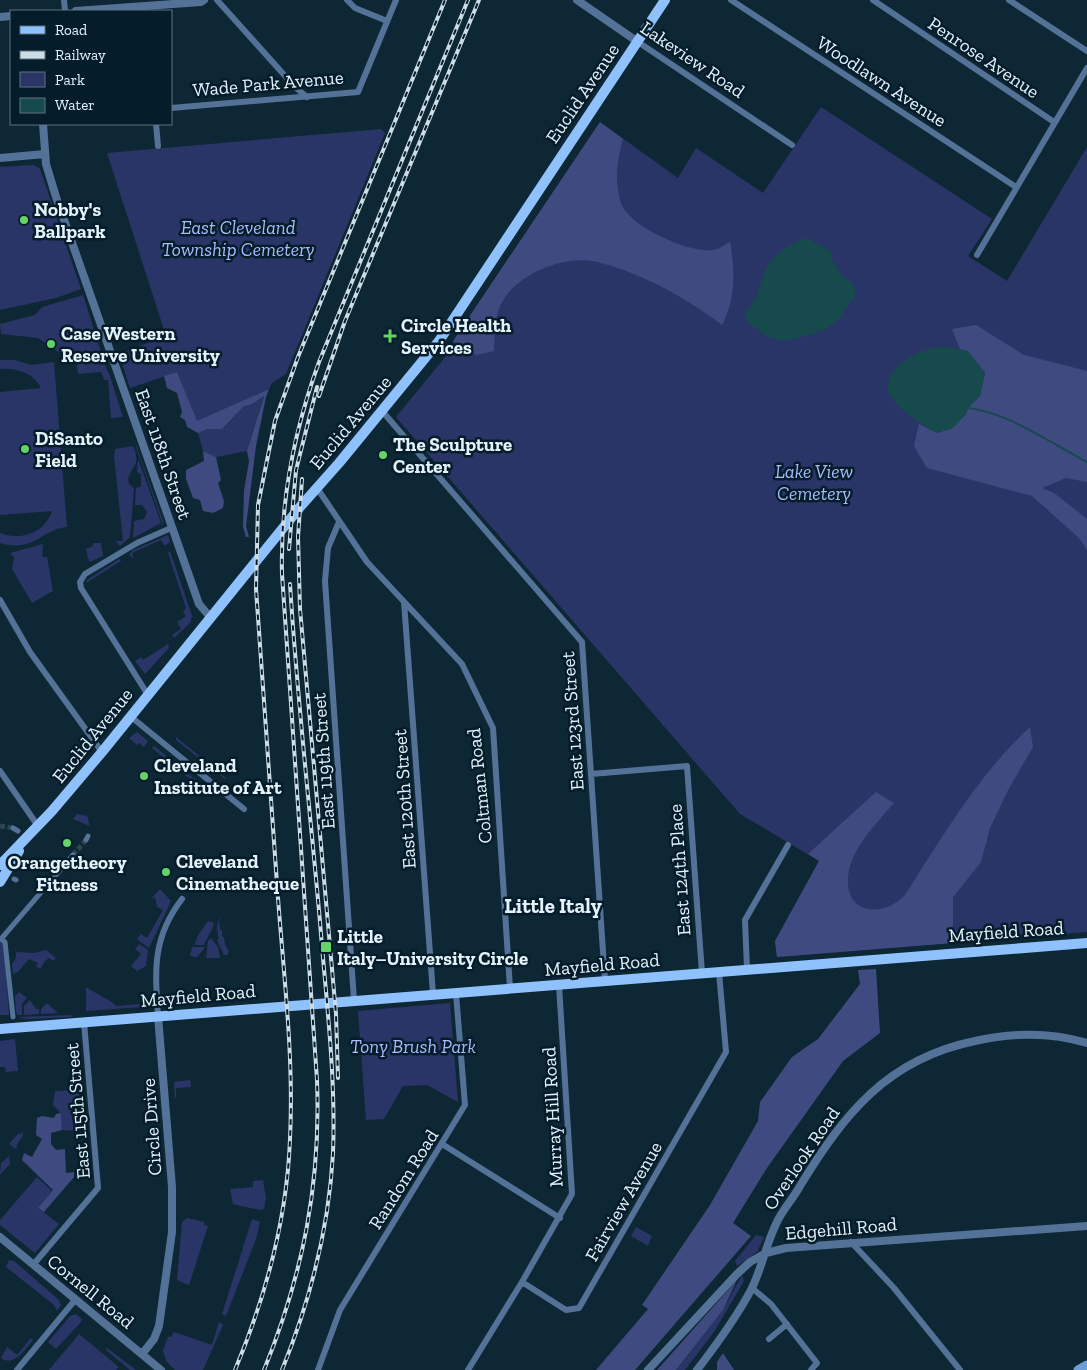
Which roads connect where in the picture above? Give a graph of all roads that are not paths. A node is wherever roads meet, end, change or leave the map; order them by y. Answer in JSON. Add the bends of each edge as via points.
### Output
{"nodes":[{"id":1,"x":204,"y":0,"type":"edge"},
{"id":2,"x":217,"y":0,"type":"edge"},
{"id":3,"x":347,"y":0,"type":"edge"},
{"id":4,"x":396,"y":0,"type":"edge"},
{"id":5,"x":577,"y":0,"type":"edge"},
{"id":6,"x":664,"y":0,"type":"edge"},
{"id":7,"x":731,"y":0,"type":"edge"},
{"id":8,"x":872,"y":0,"type":"edge"},
{"id":9,"x":1010,"y":0,"type":"edge"},
{"id":10,"x":154,"y":3,"type":"edge"},
{"id":11,"x":146,"y":9,"type":"edge"},
{"id":12,"x":111,"y":10,"type":"edge"},
{"id":13,"x":387,"y":21,"type":"junction"},
{"id":14,"x":638,"y":42,"type":"junction"},
{"id":15,"x":1087,"y":51,"type":"edge"},
{"id":16,"x":1087,"y":68,"type":"edge"},
{"id":17,"x":307,"y":97,"type":"junction"},
{"id":18,"x":172,"y":108,"type":"edge"},
{"id":19,"x":1054,"y":122,"type":"junction"},
{"id":20,"x":43,"y":125,"type":"edge"},
{"id":21,"x":156,"y":125,"type":"edge"},
{"id":22,"x":792,"y":145,"type":"dead end"},
{"id":23,"x":158,"y":146,"type":"dead end"},
{"id":24,"x":45,"y":154,"type":"junction"},
{"id":25,"x":0,"y":158,"type":"edge"},
{"id":26,"x":1016,"y":187,"type":"junction"},
{"id":27,"x":977,"y":255,"type":"dead end"},
{"id":28,"x":382,"y":411,"type":"junction"},
{"id":29,"x":317,"y":488,"type":"junction"},
{"id":30,"x":339,"y":522,"type":"junction"},
{"id":31,"x":171,"y":528,"type":"junction"},
{"id":32,"x":0,"y":600,"type":"edge"},
{"id":33,"x":404,"y":602,"type":"junction"},
{"id":34,"x":211,"y":618,"type":"junction"},
{"id":35,"x":148,"y":695,"type":"junction"},
{"id":36,"x":130,"y":716,"type":"junction"},
{"id":37,"x":102,"y":752,"type":"junction"},
{"id":38,"x":0,"y":771,"type":"edge"},
{"id":39,"x":591,"y":774,"type":"junction"},
{"id":40,"x":244,"y":809,"type":"dead end"},
{"id":41,"x":38,"y":826,"type":"junction"},
{"id":42,"x":26,"y":840,"type":"junction"},
{"id":43,"x":788,"y":845,"type":"dead end"},
{"id":44,"x":73,"y":855,"type":"tunnel mouth"},
{"id":45,"x":0,"y":865,"type":"edge"},
{"id":46,"x":0,"y":882,"type":"edge"},
{"id":47,"x":182,"y":898,"type":"dead end"},
{"id":48,"x":1087,"y":943,"type":"edge"},
{"id":49,"x":748,"y":969,"type":"junction"},
{"id":50,"x":719,"y":972,"type":"junction"},
{"id":51,"x":702,"y":973,"type":"junction"},
{"id":52,"x":604,"y":981,"type":"junction"},
{"id":53,"x":559,"y":985,"type":"junction"},
{"id":54,"x":510,"y":988,"type":"junction"},
{"id":55,"x":456,"y":993,"type":"junction"},
{"id":56,"x":433,"y":994,"type":"junction"},
{"id":57,"x":354,"y":1000,"type":"junction"},
{"id":58,"x":13,"y":1016,"type":"dead end"},
{"id":59,"x":158,"y":1016,"type":"junction"},
{"id":60,"x":84,"y":1022,"type":"junction"},
{"id":61,"x":0,"y":1029,"type":"edge"},
{"id":62,"x":1087,"y":1043,"type":"edge"},
{"id":63,"x":442,"y":1144,"type":"junction"},
{"id":64,"x":560,"y":1218,"type":"junction"},
{"id":65,"x":1087,"y":1226,"type":"edge"},
{"id":66,"x":0,"y":1237,"type":"edge"},
{"id":67,"x":851,"y":1242,"type":"junction"},
{"id":68,"x":766,"y":1253,"type":"junction"},
{"id":69,"x":33,"y":1265,"type":"junction"},
{"id":70,"x":522,"y":1282,"type":"junction"},
{"id":71,"x":752,"y":1288,"type":"junction"},
{"id":72,"x":75,"y":1300,"type":"junction"},
{"id":73,"x":787,"y":1324,"type":"junction"},
{"id":74,"x":769,"y":1339,"type":"dead end"},
{"id":75,"x":142,"y":1354,"type":"junction"},
{"id":76,"x":1087,"y":1365,"type":"edge"},
{"id":77,"x":18,"y":1370,"type":"edge"},
{"id":78,"x":161,"y":1370,"type":"edge"},
{"id":79,"x":318,"y":1370,"type":"edge"},
{"id":80,"x":468,"y":1370,"type":"edge"},
{"id":81,"x":648,"y":1370,"type":"edge"},
{"id":82,"x":697,"y":1370,"type":"edge"},
{"id":83,"x":811,"y":1370,"type":"edge"},
{"id":84,"x":960,"y":1370,"type":"edge"},
{"id":85,"x":1078,"y":1370,"type":"edge"}],
"edges":[{"from":1,"to":10,"type":"street"},
{"from":2,"to":17,"type":"street"},
{"from":3,"to":13,"type":"street","via":[[356,8]]},
{"from":4,"to":13,"type":"street","name":"Wade Park Avenue"},
{"from":5,"to":14,"type":"street","name":"Lakeview Road"},
{"from":6,"to":14,"type":"main road","name":"Euclid Avenue"},
{"from":7,"to":26,"type":"street","name":"Woodlawn Avenue"},
{"from":8,"to":19,"type":"street","name":"Penrose Avenue"},
{"from":9,"to":15,"type":"street"},
{"from":10,"to":11,"type":"street"},
{"from":11,"to":12,"type":"street"},
{"from":13,"to":17,"type":"street","name":"Wade Park Avenue","via":[[358,92]]},
{"from":14,"to":22,"type":"street","name":"Lakeview Road"},
{"from":14,"to":28,"type":"main road","name":"Euclid Avenue","via":[[439,341]]},
{"from":16,"to":19,"type":"street"},
{"from":17,"to":18,"type":"street","name":"Wade Park Avenue"},
{"from":19,"to":26,"type":"street"},
{"from":20,"to":24,"type":"street","name":"East 118th Street"},
{"from":21,"to":23,"type":"street"},
{"from":24,"to":25,"type":"street"},
{"from":24,"to":31,"type":"street","name":"East 118th Street","via":[[56,197]]},
{"from":26,"to":27,"type":"street"},
{"from":28,"to":29,"type":"main road","name":"Euclid Avenue"},
{"from":28,"to":39,"type":"street","name":"East 123rd Street","via":[[582,642]]},
{"from":29,"to":30,"type":"street","name":"Coltman Road"},
{"from":29,"to":34,"type":"main road","name":"Euclid Avenue"},
{"from":30,"to":33,"type":"street","name":"Coltman Road","via":[[368,562]]},
{"from":30,"to":57,"type":"street","name":"East 119th Street","via":[[328,548],[325,581]]},
{"from":31,"to":34,"type":"street","name":"East 118th Street","via":[[199,604]]},
{"from":31,"to":35,"type":"street","via":[[137,543],[92,570],[80,582]]},
{"from":32,"to":37,"type":"street","via":[[30,652]]},
{"from":33,"to":54,"type":"street","name":"Coltman Road","via":[[462,664],[492,728]]},
{"from":33,"to":56,"type":"street","name":"East 120th Street"},
{"from":34,"to":35,"type":"main road","name":"Euclid Avenue"},
{"from":35,"to":36,"type":"main road","name":"Euclid Avenue"},
{"from":36,"to":37,"type":"main road","name":"Euclid Avenue"},
{"from":36,"to":40,"type":"street"},
{"from":37,"to":41,"type":"main road","name":"Euclid Avenue"},
{"from":38,"to":41,"type":"street"},
{"from":39,"to":51,"type":"street","name":"East 124th Place","via":[[687,766]]},
{"from":39,"to":52,"type":"street","name":"East 123rd Street"},
{"from":41,"to":42,"type":"main road","name":"Euclid Avenue"},
{"from":42,"to":45,"type":"main road","name":"Euclid Avenue"},
{"from":42,"to":46,"type":"main road","name":"Euclid Avenue"},
{"from":43,"to":49,"type":"street","via":[[744,920]]},
{"from":44,"to":58,"type":"street","via":[[1,939],[5,942]]},
{"from":47,"to":59,"type":"street","name":"Circle Drive","via":[[163,930],[157,953]]},
{"from":48,"to":49,"type":"main road","name":"Mayfield Road"},
{"from":49,"to":50,"type":"main road","name":"Mayfield Road"},
{"from":50,"to":51,"type":"main road","name":"Mayfield Road"},
{"from":50,"to":70,"type":"street","name":"Fairview Avenue","via":[[726,1052],[579,1308],[566,1310]]},
{"from":51,"to":52,"type":"main road","name":"Mayfield Road"},
{"from":52,"to":53,"type":"main road","name":"Mayfield Road"},
{"from":53,"to":54,"type":"main road","name":"Mayfield Road"},
{"from":53,"to":64,"type":"street","name":"Murray Hill Road","via":[[573,1186]]},
{"from":54,"to":55,"type":"main road","name":"Mayfield Road"},
{"from":55,"to":56,"type":"main road","name":"Mayfield Road"},
{"from":55,"to":63,"type":"street","name":"Random Road","via":[[466,1104]]},
{"from":56,"to":57,"type":"main road","name":"Mayfield Road"},
{"from":57,"to":59,"type":"main road","name":"Mayfield Road"},
{"from":59,"to":60,"type":"main road","name":"Mayfield Road"},
{"from":59,"to":75,"type":"street","name":"Circle Drive","via":[[172,1187],[172,1232],[159,1326]]},
{"from":60,"to":61,"type":"main road","name":"Mayfield Road"},
{"from":60,"to":69,"type":"street","name":"East 115th Street","via":[[98,1185]]},
{"from":62,"to":68,"type":"street","name":"Overlook Road","via":[[1028,1035],[984,1039],[940,1051],[885,1080],[847,1116],[824,1146],[780,1216]]},
{"from":63,"to":64,"type":"street"},
{"from":63,"to":79,"type":"street","name":"Random Road","via":[[340,1310]]},
{"from":64,"to":70,"type":"street","name":"Murray Hill Road"},
{"from":65,"to":67,"type":"street","name":"Edgehill Road"},
{"from":66,"to":69,"type":"street","name":"Cornell Road"},
{"from":67,"to":68,"type":"street","name":"Edgehill Road"},
{"from":67,"to":84,"type":"street","via":[[894,1288]]},
{"from":68,"to":71,"type":"street","name":"Overlook Road"},
{"from":68,"to":81,"type":"street","name":"Edgehill Road","via":[[736,1274]]},
{"from":69,"to":72,"type":"street","name":"Cornell Road"},
{"from":70,"to":80,"type":"street","name":"Murray Hill Road"},
{"from":71,"to":73,"type":"street"},
{"from":71,"to":82,"type":"street","name":"Overlook Road"},
{"from":72,"to":75,"type":"street","name":"Cornell Road"},
{"from":72,"to":77,"type":"street"},
{"from":73,"to":74,"type":"street"},
{"from":73,"to":83,"type":"street","via":[[817,1363]]},
{"from":75,"to":78,"type":"street","name":"Cornell Road"},
{"from":76,"to":85,"type":"main road"}]}
